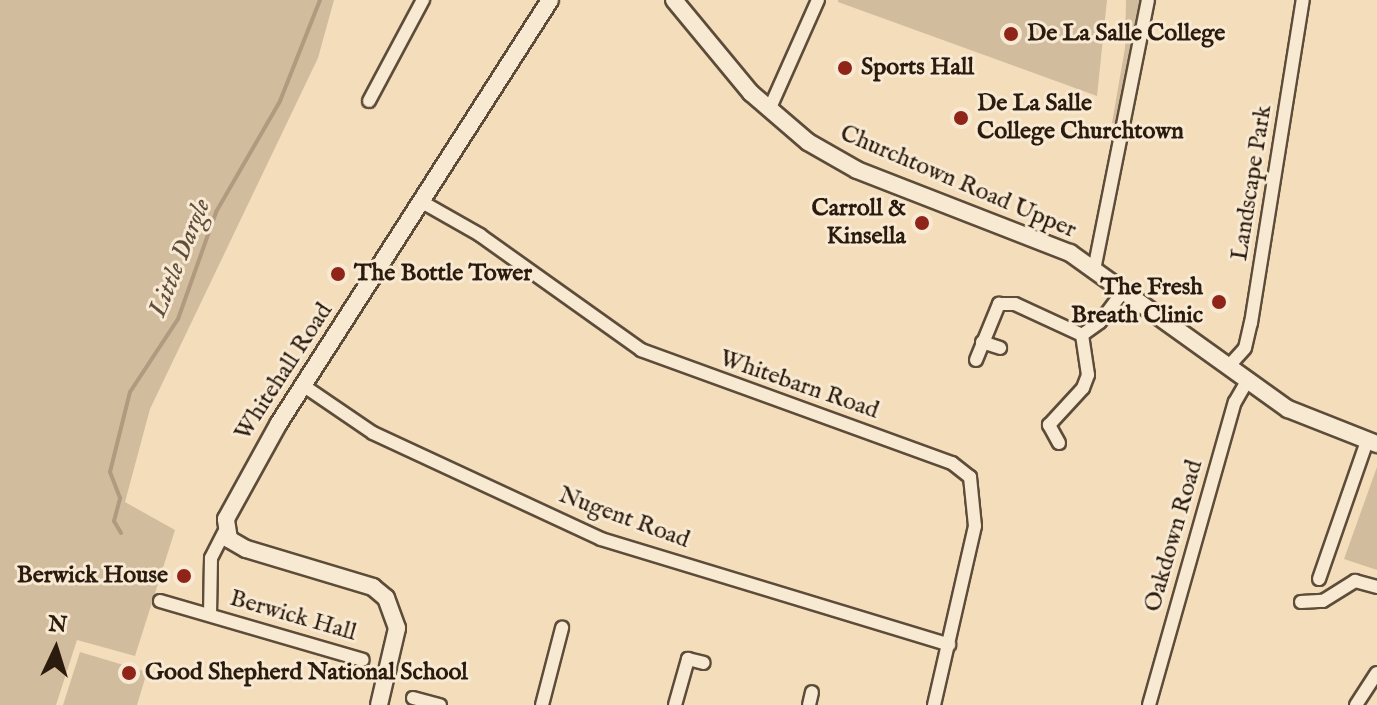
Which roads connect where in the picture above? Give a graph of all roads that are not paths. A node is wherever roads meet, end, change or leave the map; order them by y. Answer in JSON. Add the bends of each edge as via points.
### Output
{"nodes":[{"id":1,"x":423,"y":0,"type":"edge"},
{"id":2,"x":550,"y":0,"type":"edge"},
{"id":3,"x":674,"y":0,"type":"edge"},
{"id":4,"x":818,"y":0,"type":"edge"},
{"id":5,"x":1148,"y":0,"type":"edge"},
{"id":6,"x":1303,"y":0,"type":"edge"},
{"id":7,"x":369,"y":101,"type":"dead end"},
{"id":8,"x":769,"y":110,"type":"junction"},
{"id":9,"x":422,"y":202,"type":"junction"},
{"id":10,"x":1094,"y":270,"type":"junction"},
{"id":11,"x":1124,"y":290,"type":"junction"},
{"id":12,"x":1082,"y":335,"type":"junction"},
{"id":13,"x":982,"y":342,"type":"junction"},
{"id":14,"x":1000,"y":348,"type":"dead end"},
{"id":15,"x":976,"y":360,"type":"dead end"},
{"id":16,"x":1228,"y":367,"type":"junction"},
{"id":17,"x":1247,"y":381,"type":"junction"},
{"id":18,"x":304,"y":386,"type":"junction"},
{"id":19,"x":1372,"y":442,"type":"edge"},
{"id":20,"x":1059,"y":443,"type":"dead end"},
{"id":21,"x":226,"y":528,"type":"junction"},
{"id":22,"x":1319,"y":579,"type":"dead end"},
{"id":23,"x":1377,"y":587,"type":"edge"},
{"id":24,"x":160,"y":601,"type":"dead end"},
{"id":25,"x":1301,"y":602,"type":"dead end"},
{"id":26,"x":210,"y":615,"type":"junction"},
{"id":27,"x":562,"y":628,"type":"dead end"},
{"id":28,"x":949,"y":645,"type":"junction"},
{"id":29,"x":363,"y":660,"type":"dead end"},
{"id":30,"x":704,"y":663,"type":"dead end"},
{"id":31,"x":1377,"y":673,"type":"edge"},
{"id":32,"x":413,"y":698,"type":"dead end"},
{"id":33,"x":434,"y":704,"type":"edge"},
{"id":34,"x":379,"y":705,"type":"edge"},
{"id":35,"x":542,"y":705,"type":"edge"},
{"id":36,"x":675,"y":705,"type":"edge"},
{"id":37,"x":934,"y":705,"type":"edge"},
{"id":38,"x":1149,"y":705,"type":"edge"},
{"id":39,"x":1356,"y":705,"type":"edge"}],
"edges":[{"from":1,"to":7,"type":"street"},
{"from":2,"to":9,"type":"street","name":"Whitehall Road"},
{"from":3,"to":8,"type":"street","name":"Churchtown Road Upper"},
{"from":4,"to":8,"type":"street"},
{"from":5,"to":10,"type":"street"},
{"from":6,"to":16,"type":"street","name":"Landscape Park","via":[[1251,323],[1245,348]]},
{"from":8,"to":10,"type":"street","name":"Churchtown Road Upper","via":[[808,142],[857,170],[1022,231]]},
{"from":9,"to":18,"type":"street","name":"Whitehall Road"},
{"from":9,"to":28,"type":"street","name":"Whitebarn Road","via":[[480,235],[641,350],[952,463],[970,477],[975,526]]},
{"from":10,"to":11,"type":"street","name":"Churchtown Road Upper"},
{"from":11,"to":12,"type":"street","via":[[1100,322]]},
{"from":11,"to":16,"type":"street","name":"Churchtown Road Upper"},
{"from":12,"to":13,"type":"street","via":[[1005,302],[994,310]]},
{"from":12,"to":20,"type":"street","via":[[1088,375],[1083,388],[1049,425]]},
{"from":13,"to":14,"type":"street"},
{"from":13,"to":15,"type":"street"},
{"from":16,"to":17,"type":"street","name":"Churchtown Road Upper"},
{"from":17,"to":19,"type":"street","name":"Churchtown Road Upper","via":[[1288,409]]},
{"from":17,"to":38,"type":"street","name":"Oakdown Road","via":[[1235,402]]},
{"from":18,"to":21,"type":"street","name":"Whitehall Road","via":[[230,504]]},
{"from":18,"to":28,"type":"street","name":"Nugent Road","via":[[373,433],[601,539]]},
{"from":19,"to":22,"type":"street"},
{"from":21,"to":26,"type":"street","name":"Berwick Hall","via":[[211,558]]},
{"from":21,"to":34,"type":"street","via":[[229,539],[246,549],[373,587],[386,598],[397,628]]},
{"from":23,"to":25,"type":"street","via":[[1355,581],[1323,601]]},
{"from":24,"to":26,"type":"street","name":"Berwick Hall"},
{"from":26,"to":29,"type":"street","name":"Berwick Hall"},
{"from":27,"to":35,"type":"street"},
{"from":28,"to":37,"type":"street","name":"Whitebarn Road"},
{"from":30,"to":36,"type":"street","via":[[688,659]]},
{"from":31,"to":39,"type":"street"},
{"from":32,"to":33,"type":"street"}]}
